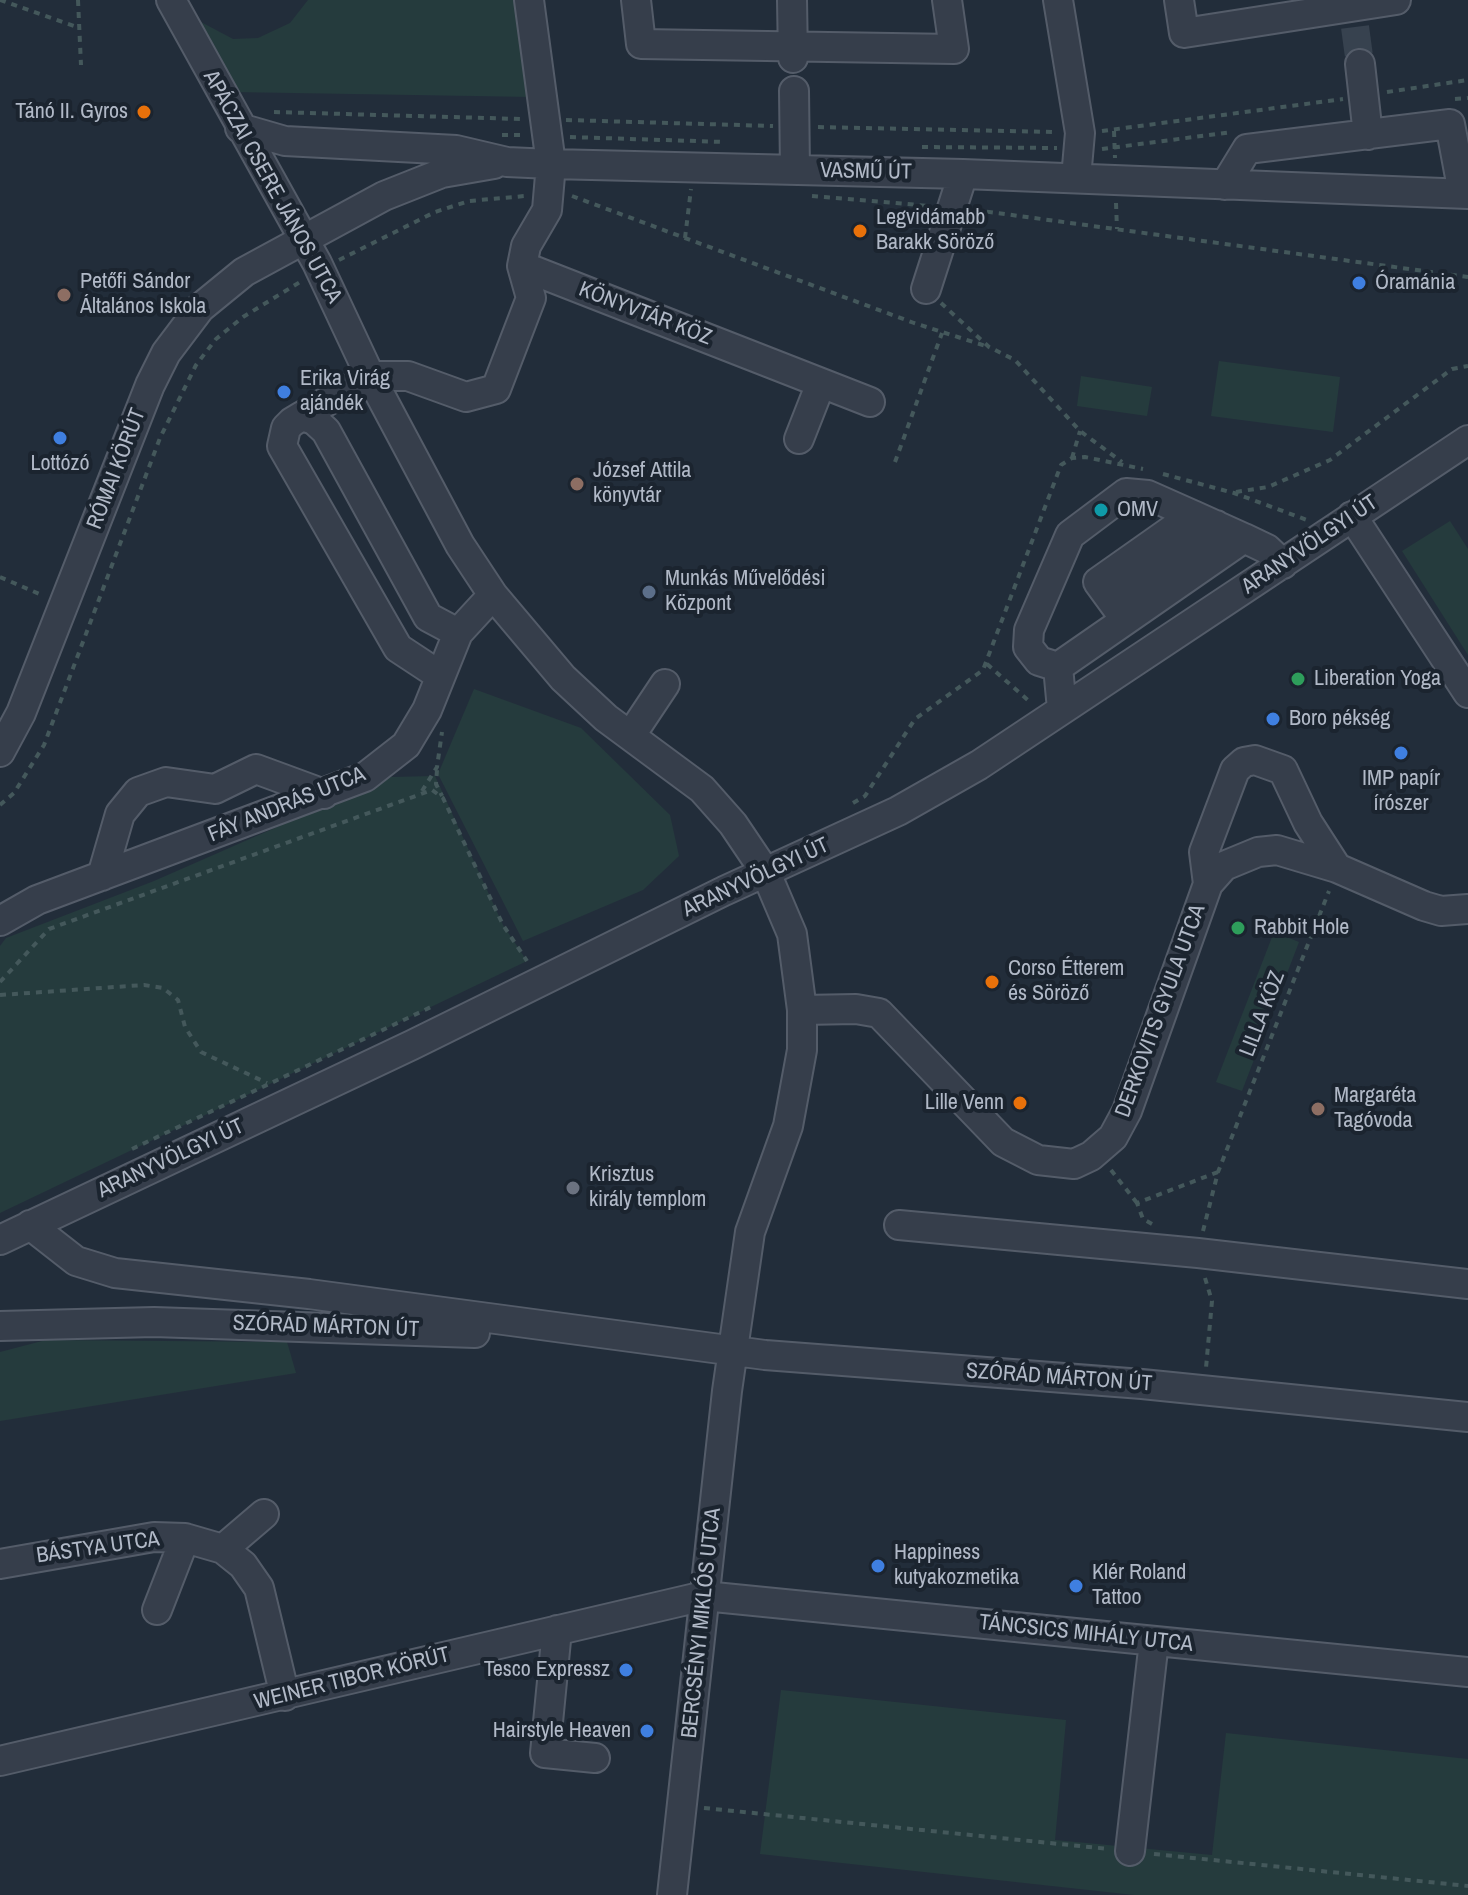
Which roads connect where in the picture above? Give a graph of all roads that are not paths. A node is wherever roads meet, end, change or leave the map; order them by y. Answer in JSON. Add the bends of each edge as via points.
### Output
{"nodes":[{"id":1,"x":171,"y":0,"type":"edge"},
{"id":2,"x":529,"y":0,"type":"edge"},
{"id":3,"x":636,"y":0,"type":"edge"},
{"id":4,"x":792,"y":0,"type":"edge"},
{"id":5,"x":947,"y":0,"type":"edge"},
{"id":6,"x":1058,"y":0,"type":"edge"},
{"id":7,"x":1179,"y":0,"type":"edge"},
{"id":8,"x":1396,"y":0,"type":"edge"},
{"id":9,"x":1257,"y":10,"type":"edge"},
{"id":10,"x":792,"y":52,"type":"junction"},
{"id":11,"x":1360,"y":64,"type":"tunnel mouth"},
{"id":12,"x":794,"y":91,"type":"dead end"},
{"id":13,"x":251,"y":120,"type":"junction"},
{"id":14,"x":1368,"y":135,"type":"junction"},
{"id":15,"x":504,"y":148,"type":"junction"},
{"id":16,"x":551,"y":164,"type":"junction"},
{"id":17,"x":795,"y":170,"type":"junction"},
{"id":18,"x":963,"y":174,"type":"junction"},
{"id":19,"x":1076,"y":178,"type":"junction"},
{"id":20,"x":1225,"y":185,"type":"junction"},
{"id":21,"x":1466,"y":194,"type":"edge"},
{"id":22,"x":303,"y":239,"type":"junction"},
{"id":23,"x":522,"y":266,"type":"junction"},
{"id":24,"x":926,"y":289,"type":"road end"},
{"id":25,"x":370,"y":376,"type":"junction"},
{"id":26,"x":821,"y":383,"type":"junction"},
{"id":27,"x":870,"y":402,"type":"dead end"},
{"id":28,"x":302,"y":416,"type":"junction"},
{"id":29,"x":799,"y":439,"type":"dead end"},
{"id":30,"x":1468,"y":440,"type":"edge"},
{"id":31,"x":1352,"y":516,"type":"junction"},
{"id":32,"x":1205,"y":520,"type":"junction"},
{"id":33,"x":1244,"y":538,"type":"junction"},
{"id":34,"x":1283,"y":564,"type":"junction"},
{"id":35,"x":493,"y":595,"type":"junction"},
{"id":36,"x":1118,"y":608,"type":"junction"},
{"id":37,"x":458,"y":633,"type":"junction"},
{"id":38,"x":1058,"y":667,"type":"junction"},
{"id":39,"x":439,"y":675,"type":"junction"},
{"id":40,"x":665,"y":684,"type":"dead end"},
{"id":41,"x":1468,"y":693,"type":"edge"},
{"id":42,"x":10,"y":709,"type":"edge"},
{"id":43,"x":1062,"y":709,"type":"junction"},
{"id":44,"x":631,"y":735,"type":"junction"},
{"id":45,"x":0,"y":752,"type":"edge"},
{"id":46,"x":324,"y":794,"type":"junction"},
{"id":47,"x":1337,"y":868,"type":"junction"},
{"id":48,"x":766,"y":873,"type":"junction"},
{"id":49,"x":102,"y":876,"type":"junction"},
{"id":50,"x":1208,"y":884,"type":"junction"},
{"id":51,"x":1468,"y":909,"type":"edge"},
{"id":52,"x":0,"y":921,"type":"edge"},
{"id":53,"x":802,"y":1010,"type":"junction"},
{"id":54,"x":30,"y":1225,"type":"junction"},
{"id":55,"x":899,"y":1225,"type":"dead end"},
{"id":56,"x":0,"y":1240,"type":"edge"},
{"id":57,"x":1468,"y":1284,"type":"edge"},
{"id":58,"x":0,"y":1326,"type":"edge"},
{"id":59,"x":651,"y":1339,"type":"junction"},
{"id":60,"x":733,"y":1351,"type":"junction"},
{"id":61,"x":1468,"y":1417,"type":"edge"},
{"id":62,"x":264,"y":1514,"type":"dead end"},
{"id":63,"x":185,"y":1538,"type":"junction"},
{"id":64,"x":223,"y":1549,"type":"junction"},
{"id":65,"x":0,"y":1564,"type":"edge"},
{"id":66,"x":704,"y":1596,"type":"junction"},
{"id":67,"x":157,"y":1610,"type":"dead end"},
{"id":68,"x":557,"y":1630,"type":"junction"},
{"id":69,"x":1154,"y":1641,"type":"junction"},
{"id":70,"x":1468,"y":1672,"type":"edge"},
{"id":71,"x":285,"y":1696,"type":"junction"},
{"id":72,"x":595,"y":1758,"type":"dead end"},
{"id":73,"x":0,"y":1761,"type":"edge"},
{"id":74,"x":1130,"y":1851,"type":"road end"},
{"id":75,"x":672,"y":1895,"type":"edge"}],
"edges":[{"from":1,"to":13,"type":"street","name":"APÁCZAI CSERE JÁNOS UTCA"},
{"from":2,"to":16,"type":"street"},
{"from":3,"to":10,"type":"street","via":[[641,44]]},
{"from":4,"to":10,"type":"street"},
{"from":5,"to":10,"type":"street","via":[[954,49]]},
{"from":6,"to":19,"type":"street","via":[[1079,141]]},
{"from":7,"to":9,"type":"street","via":[[1184,33]]},
{"from":8,"to":9,"type":"street","via":[[1353,18]]},
{"from":11,"to":14,"type":"street"},
{"from":12,"to":17,"type":"street"},
{"from":13,"to":15,"type":"street","name":"VASMŰ ÚT","via":[[285,141]]},
{"from":13,"to":22,"type":"street","name":"APÁCZAI CSERE JÁNOS UTCA"},
{"from":14,"to":20,"type":"street","name":"VASMŰ ÚT","via":[[1247,149]]},
{"from":14,"to":21,"type":"street","name":"VASMŰ ÚT","via":[[1450,124]]},
{"from":15,"to":16,"type":"street","name":"VASMŰ ÚT"},
{"from":15,"to":22,"type":"street","name":"VASMŰ ÚT","via":[[384,196]]},
{"from":16,"to":17,"type":"street","name":"VASMŰ ÚT"},
{"from":16,"to":23,"type":"street","via":[[547,210],[526,246]]},
{"from":17,"to":18,"type":"street","name":"VASMŰ ÚT"},
{"from":18,"to":19,"type":"street","name":"VASMŰ ÚT"},
{"from":18,"to":24,"type":"street"},
{"from":19,"to":20,"type":"street","name":"VASMŰ ÚT"},
{"from":20,"to":21,"type":"street","name":"VASMŰ ÚT"},
{"from":22,"to":25,"type":"street","name":"APÁCZAI CSERE JÁNOS UTCA"},
{"from":22,"to":42,"type":"street","name":"RÓMAI KÖRÚT","via":[[223,286],[166,353],[65,605]]},
{"from":23,"to":25,"type":"street","via":[[531,298],[496,389],[466,397],[408,376]]},
{"from":23,"to":26,"type":"street","name":"KÖNYVTÁR KÖZ"},
{"from":25,"to":28,"type":"street"},
{"from":25,"to":35,"type":"street","name":"APÁCZAI CSERE JÁNOS UTCA","via":[[460,545]]},
{"from":26,"to":27,"type":"street","name":"KÖNYVTÁR KÖZ"},
{"from":26,"to":29,"type":"street"},
{"from":28,"to":37,"type":"street","via":[[326,431],[428,617]]},
{"from":28,"to":39,"type":"street","via":[[286,428],[282,446],[398,648]]},
{"from":30,"to":31,"type":"street","name":"ARANYVÖLGYI ÚT"},
{"from":31,"to":34,"type":"street","name":"ARANYVÖLGYI ÚT"},
{"from":31,"to":41,"type":"street"},
{"from":32,"to":33,"type":"street"},
{"from":32,"to":36,"type":"street"},
{"from":32,"to":38,"type":"street","via":[[1148,495],[1126,493],[1070,535],[1029,630],[1028,647],[1039,661]]},
{"from":33,"to":34,"type":"street"},
{"from":33,"to":36,"type":"street"},
{"from":34,"to":43,"type":"street","name":"ARANYVÖLGYI ÚT"},
{"from":35,"to":37,"type":"street","name":"FÁY ANDRÁS UTCA"},
{"from":35,"to":44,"type":"street","name":"APÁCZAI CSERE JÁNOS UTCA","via":[[563,678]]},
{"from":36,"to":38,"type":"street"},
{"from":37,"to":39,"type":"street","name":"FÁY ANDRÁS UTCA"},
{"from":38,"to":43,"type":"street"},
{"from":39,"to":46,"type":"street","name":"FÁY ANDRÁS UTCA","via":[[427,710],[406,745],[365,777]]},
{"from":40,"to":44,"type":"street"},
{"from":42,"to":45,"type":"street","name":"RÓMAI KÖRÚT"},
{"from":43,"to":48,"type":"street","name":"ARANYVÖLGYI ÚT","via":[[898,811]]},
{"from":44,"to":48,"type":"street","name":"APÁCZAI CSERE JÁNOS UTCA","via":[[702,789]]},
{"from":46,"to":49,"type":"street","name":"FÁY ANDRÁS UTCA"},
{"from":46,"to":49,"type":"street","via":[[256,769],[215,789],[166,782],[138,792],[120,814]]},
{"from":47,"to":50,"type":"street","name":"DERKOVITS GYULA UTCA","via":[[1277,850],[1258,852],[1224,866]]},
{"from":47,"to":50,"type":"street","via":[[1283,770],[1255,760],[1235,770],[1204,852]]},
{"from":47,"to":51,"type":"street","name":"DERKOVITS GYULA UTCA","via":[[1424,906]]},
{"from":48,"to":53,"type":"street","name":"APÁCZAI CSERE JÁNOS UTCA","via":[[792,934]]},
{"from":48,"to":54,"type":"street","name":"ARANYVÖLGYI ÚT"},
{"from":49,"to":52,"type":"street","name":"FÁY ANDRÁS UTCA","via":[[37,900]]},
{"from":50,"to":53,"type":"street","name":"DERKOVITS GYULA UTCA","via":[[1127,1111],[1113,1137],[1074,1164],[1019,1153],[879,1013]]},
{"from":53,"to":60,"type":"street","name":"APÁCZAI CSERE JÁNOS UTCA","via":[[797,1087],[750,1232]]},
{"from":54,"to":56,"type":"street","name":"ARANYVÖLGYI ÚT"},
{"from":54,"to":59,"type":"street","name":"SZÓRÁD MÁRTON ÚT","via":[[76,1261],[115,1273]]},
{"from":55,"to":57,"type":"street"},
{"from":58,"to":59,"type":"street","name":"SZÓRÁD MÁRTON ÚT","via":[[184,1323]]},
{"from":59,"to":60,"type":"street","name":"SZÓRÁD MÁRTON ÚT"},
{"from":60,"to":61,"type":"street","name":"SZÓRÁD MÁRTON ÚT"},
{"from":60,"to":66,"type":"street","name":"BERCSÉNYI MIKLÓS UTCA"},
{"from":62,"to":64,"type":"street"},
{"from":63,"to":64,"type":"street","name":"BÁSTYA UTCA"},
{"from":63,"to":65,"type":"street","name":"BÁSTYA UTCA","via":[[154,1537]]},
{"from":63,"to":67,"type":"street"},
{"from":64,"to":71,"type":"street","name":"BÁSTYA UTCA","via":[[259,1588]]},
{"from":66,"to":68,"type":"street","name":"WEINER TIBOR KÖRÚT"},
{"from":66,"to":69,"type":"street","name":"TÁNCSICS MIHÁLY UTCA"},
{"from":66,"to":75,"type":"street","name":"BERCSÉNYI MIKLÓS UTCA"},
{"from":68,"to":71,"type":"street","name":"WEINER TIBOR KÖRÚT"},
{"from":68,"to":72,"type":"street","via":[[545,1753]]},
{"from":69,"to":70,"type":"street","name":"TÁNCSICS MIHÁLY UTCA"},
{"from":69,"to":74,"type":"street"},
{"from":71,"to":73,"type":"street","name":"WEINER TIBOR KÖRÚT"}]}
